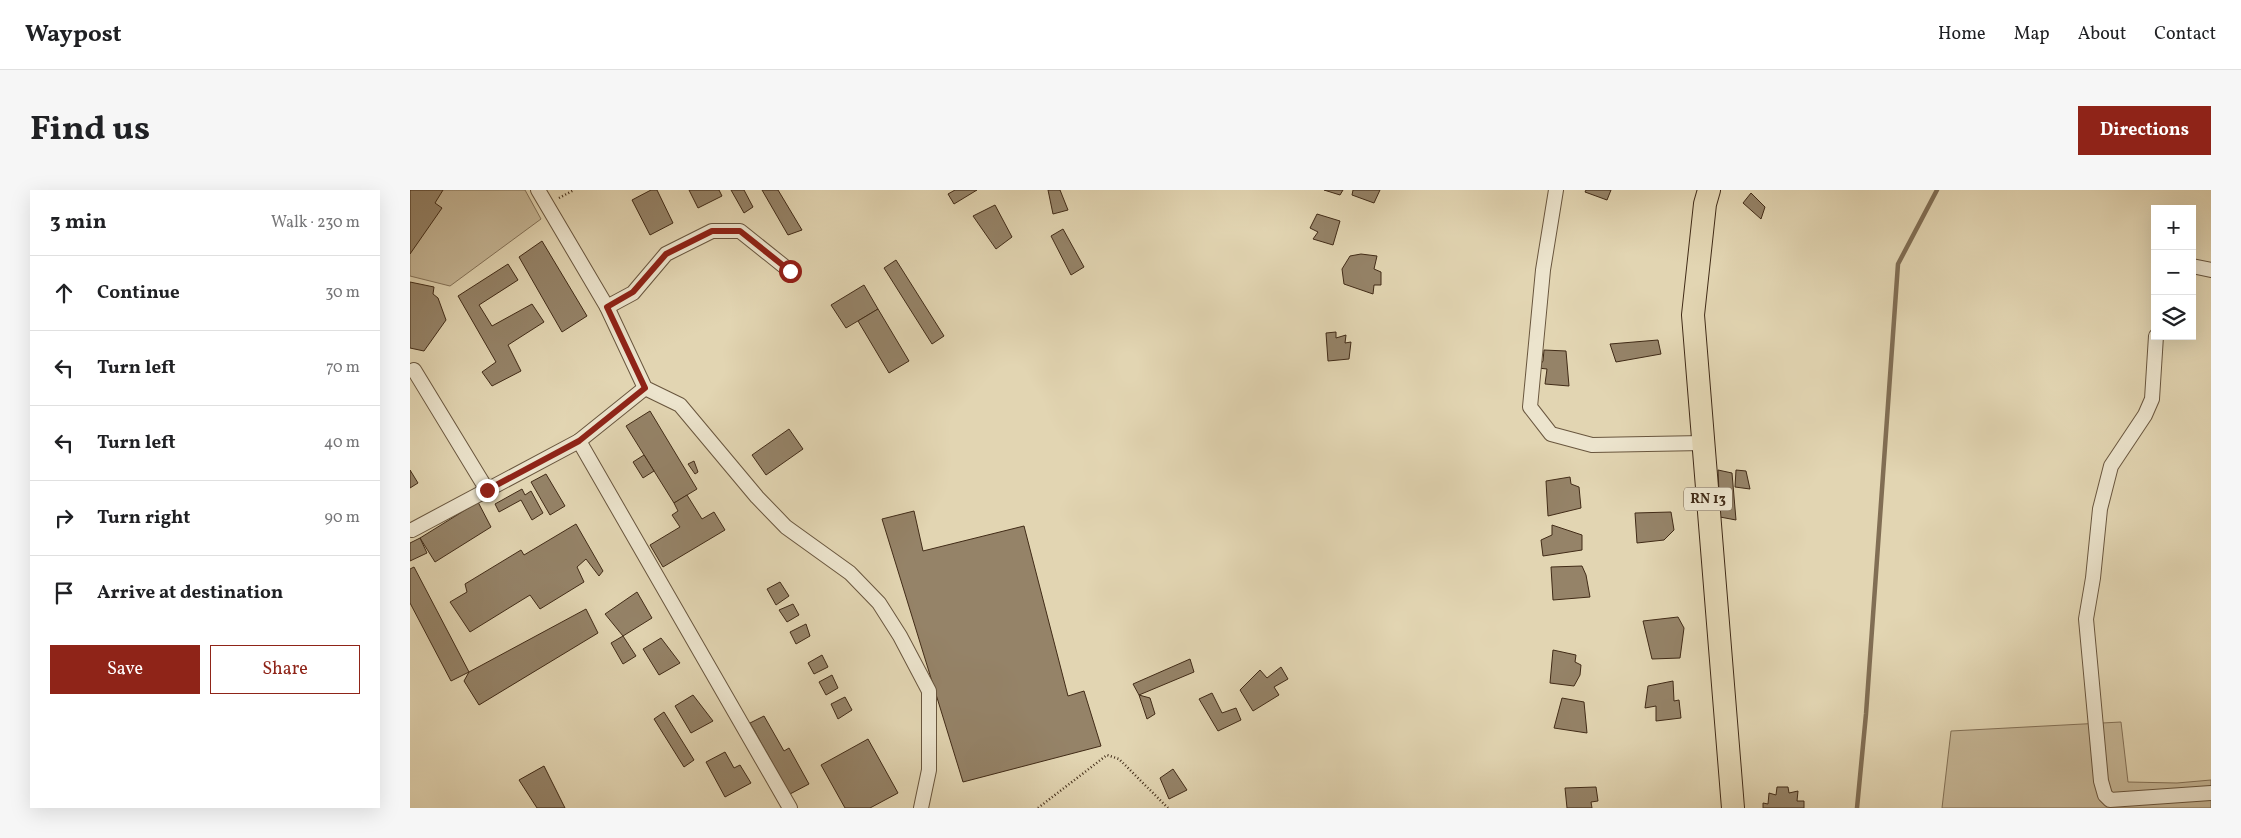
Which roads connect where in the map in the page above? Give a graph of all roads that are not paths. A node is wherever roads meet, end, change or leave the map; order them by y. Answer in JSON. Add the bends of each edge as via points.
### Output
{"nodes":[{"id":1,"x":538,"y":190,"type":"edge"},
{"id":2,"x":1556,"y":190,"type":"edge"},
{"id":3,"x":1709,"y":190,"type":"edge"},
{"id":4,"x":2196,"y":267,"type":"edge"},
{"id":5,"x":2211,"y":270,"type":"edge"},
{"id":6,"x":790,"y":271,"type":"dead end"},
{"id":7,"x":607,"y":307,"type":"junction"},
{"id":8,"x":2156,"y":340,"type":"edge"},
{"id":9,"x":414,"y":370,"type":"dead end"},
{"id":10,"x":645,"y":388,"type":"junction"},
{"id":11,"x":579,"y":441,"type":"junction"},
{"id":12,"x":1703,"y":443,"type":"junction"},
{"id":13,"x":487,"y":490,"type":"junction"},
{"id":14,"x":412,"y":530,"type":"dead end"},
{"id":15,"x":2211,"y":793,"type":"edge"},
{"id":16,"x":790,"y":808,"type":"edge"},
{"id":17,"x":921,"y":808,"type":"edge"},
{"id":18,"x":1733,"y":808,"type":"edge"}],
"edges":[{"from":1,"to":7,"type":"street"},
{"from":2,"to":12,"type":"street","via":[[1543,270],[1530,407],[1551,434],[1592,445]]},
{"from":3,"to":12,"type":"main road","number":"RN 13","via":[[1693,315]]},
{"from":4,"to":5,"type":"street"},
{"from":6,"to":7,"type":"street","via":[[740,231],[712,231],[666,254],[633,292]]},
{"from":7,"to":10,"type":"street"},
{"from":8,"to":15,"type":"street","via":[[2152,399],[2111,466],[2100,509],[2086,619],[2101,781],[2105,796],[2110,800]]},
{"from":9,"to":13,"type":"street"},
{"from":10,"to":11,"type":"street"},
{"from":10,"to":17,"type":"street","via":[[680,405],[786,527],[850,573],[879,603],[929,691],[929,770]]},
{"from":11,"to":13,"type":"street"},
{"from":11,"to":16,"type":"street"},
{"from":12,"to":18,"type":"main road","number":"RN 13"},
{"from":13,"to":14,"type":"street"}]}
